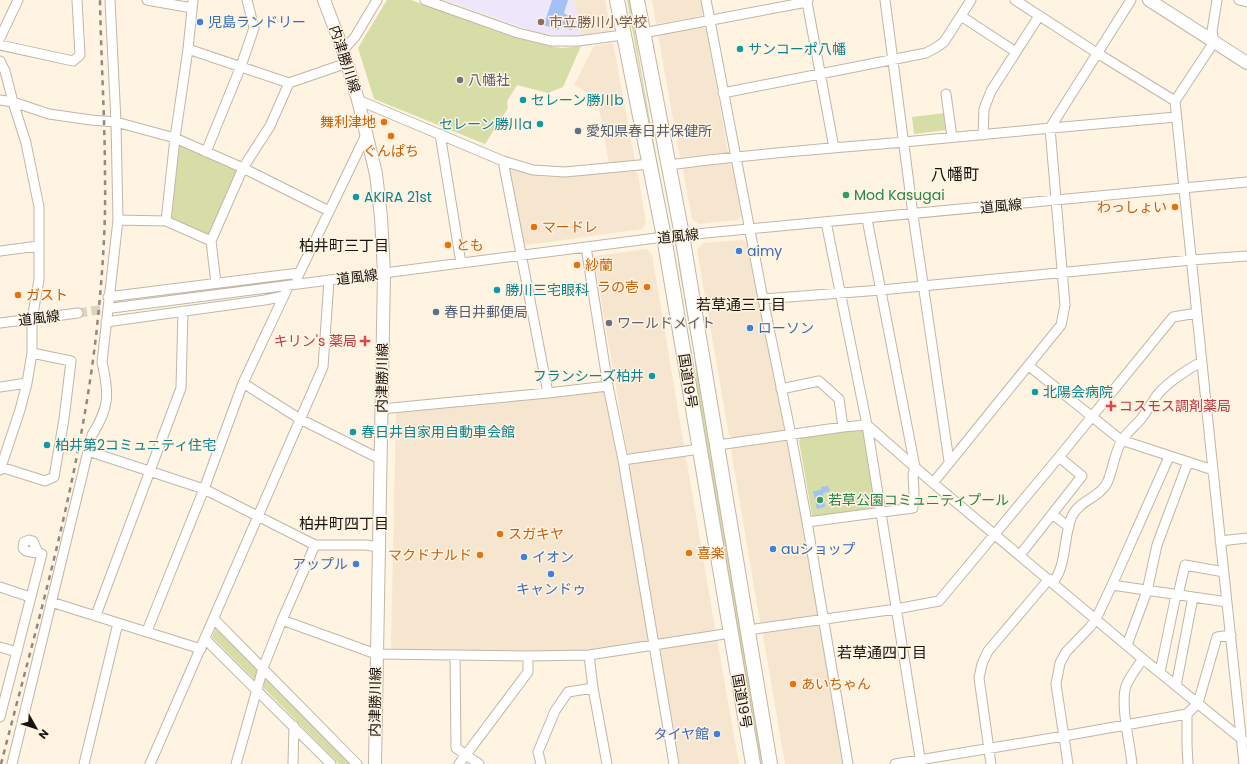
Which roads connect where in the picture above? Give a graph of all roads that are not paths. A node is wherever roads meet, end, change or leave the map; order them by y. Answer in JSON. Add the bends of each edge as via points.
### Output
{"nodes":[{"id":1,"x":18,"y":0,"type":"edge"},
{"id":2,"x":77,"y":0,"type":"edge"},
{"id":3,"x":110,"y":0,"type":"edge"},
{"id":4,"x":147,"y":0,"type":"edge"},
{"id":5,"x":247,"y":0,"type":"edge"},
{"id":6,"x":324,"y":0,"type":"edge"},
{"id":7,"x":377,"y":0,"type":"edge"},
{"id":8,"x":425,"y":0,"type":"edge"},
{"id":9,"x":617,"y":0,"type":"edge"},
{"id":10,"x":638,"y":0,"type":"edge"},
{"id":11,"x":706,"y":0,"type":"edge"},
{"id":12,"x":885,"y":0,"type":"edge"},
{"id":13,"x":971,"y":0,"type":"edge"},
{"id":14,"x":1014,"y":0,"type":"edge"},
{"id":15,"x":1131,"y":0,"type":"edge"},
{"id":16,"x":1149,"y":0,"type":"edge"},
{"id":17,"x":1217,"y":0,"type":"edge"},
{"id":18,"x":1239,"y":0,"type":"edge"},
{"id":19,"x":807,"y":1,"type":"edge"},
{"id":20,"x":1247,"y":2,"type":"edge"},
{"id":21,"x":193,"y":4,"type":"edge"},
{"id":22,"x":961,"y":16,"type":"junction"},
{"id":23,"x":1039,"y":16,"type":"junction"},
{"id":24,"x":710,"y":20,"type":"junction"},
{"id":25,"x":643,"y":33,"type":"junction"},
{"id":26,"x":623,"y":35,"type":"junction"},
{"id":27,"x":0,"y":38,"type":"edge"},
{"id":28,"x":1214,"y":42,"type":"junction"},
{"id":29,"x":0,"y":44,"type":"edge"},
{"id":30,"x":188,"y":49,"type":"junction"},
{"id":31,"x":343,"y":50,"type":"junction"},
{"id":32,"x":1016,"y":52,"type":"junction"},
{"id":33,"x":1097,"y":53,"type":"junction"},
{"id":34,"x":893,"y":59,"type":"junction"},
{"id":35,"x":0,"y":61,"type":"edge"},
{"id":36,"x":347,"y":63,"type":"junction"},
{"id":37,"x":1247,"y":63,"type":"edge"},
{"id":38,"x":241,"y":66,"type":"junction"},
{"id":39,"x":820,"y":73,"type":"junction"},
{"id":40,"x":289,"y":83,"type":"junction"},
{"id":41,"x":723,"y":92,"type":"junction"},
{"id":42,"x":946,"y":94,"type":"dead end"},
{"id":43,"x":0,"y":100,"type":"edge"},
{"id":44,"x":358,"y":100,"type":"junction"},
{"id":45,"x":1175,"y":101,"type":"junction"},
{"id":46,"x":13,"y":102,"type":"junction"},
{"id":47,"x":1176,"y":118,"type":"junction"},
{"id":48,"x":116,"y":122,"type":"junction"},
{"id":49,"x":1050,"y":128,"type":"junction"},
{"id":50,"x":440,"y":134,"type":"junction"},
{"id":51,"x":366,"y":135,"type":"junction"},
{"id":52,"x":983,"y":135,"type":"junction"},
{"id":53,"x":952,"y":137,"type":"junction"},
{"id":54,"x":174,"y":138,"type":"junction"},
{"id":55,"x":904,"y":142,"type":"junction"},
{"id":56,"x":834,"y":148,"type":"junction"},
{"id":57,"x":206,"y":152,"type":"junction"},
{"id":58,"x":735,"y":157,"type":"junction"},
{"id":59,"x":503,"y":161,"type":"junction"},
{"id":60,"x":650,"y":164,"type":"junction"},
{"id":61,"x":669,"y":165,"type":"junction"},
{"id":62,"x":243,"y":168,"type":"junction"},
{"id":63,"x":1247,"y":182,"type":"edge"},
{"id":64,"x":1185,"y":188,"type":"junction"},
{"id":65,"x":1057,"y":200,"type":"junction"},
{"id":66,"x":329,"y":211,"type":"junction"},
{"id":67,"x":913,"y":214,"type":"junction"},
{"id":68,"x":867,"y":219,"type":"junction"},
{"id":69,"x":118,"y":220,"type":"junction"},
{"id":70,"x":166,"y":221,"type":"junction"},
{"id":71,"x":826,"y":222,"type":"junction"},
{"id":72,"x":749,"y":229,"type":"junction"},
{"id":73,"x":682,"y":235,"type":"junction"},
{"id":74,"x":664,"y":237,"type":"junction"},
{"id":75,"x":211,"y":241,"type":"junction"},
{"id":76,"x":38,"y":246,"type":"junction"},
{"id":77,"x":586,"y":247,"type":"junction"},
{"id":78,"x":0,"y":250,"type":"edge"},
{"id":79,"x":522,"y":255,"type":"junction"},
{"id":80,"x":1247,"y":256,"type":"edge"},
{"id":81,"x":1191,"y":260,"type":"junction"},
{"id":82,"x":461,"y":263,"type":"junction"},
{"id":83,"x":299,"y":272,"type":"junction"},
{"id":84,"x":1063,"y":272,"type":"junction"},
{"id":85,"x":384,"y":273,"type":"junction"},
{"id":86,"x":329,"y":280,"type":"junction"},
{"id":87,"x":216,"y":283,"type":"junction"},
{"id":88,"x":291,"y":285,"type":"junction"},
{"id":89,"x":924,"y":286,"type":"junction"},
{"id":90,"x":881,"y":290,"type":"junction"},
{"id":91,"x":841,"y":293,"type":"junction"},
{"id":92,"x":284,"y":296,"type":"junction"},
{"id":93,"x":108,"y":297,"type":"junction"},
{"id":94,"x":763,"y":299,"type":"junction"},
{"id":95,"x":112,"y":308,"type":"tunnel mouth"},
{"id":96,"x":183,"y":311,"type":"junction"},
{"id":97,"x":78,"y":313,"type":"tunnel mouth"},
{"id":98,"x":1197,"y":313,"type":"junction"},
{"id":99,"x":32,"y":319,"type":"junction"},
{"id":100,"x":106,"y":322,"type":"junction"},
{"id":101,"x":0,"y":323,"type":"edge"},
{"id":102,"x":32,"y":353,"type":"junction"},
{"id":103,"x":1202,"y":362,"type":"junction"},
{"id":104,"x":1029,"y":366,"type":"junction"},
{"id":105,"x":27,"y":383,"type":"junction"},
{"id":106,"x":243,"y":383,"type":"junction"},
{"id":107,"x":608,"y":386,"type":"junction"},
{"id":108,"x":0,"y":387,"type":"edge"},
{"id":109,"x":781,"y":389,"type":"junction"},
{"id":110,"x":548,"y":393,"type":"junction"},
{"id":111,"x":381,"y":409,"type":"junction"},
{"id":112,"x":1091,"y":416,"type":"junction"},
{"id":113,"x":300,"y":419,"type":"junction"},
{"id":114,"x":867,"y":425,"type":"junction"},
{"id":115,"x":843,"y":427,"type":"junction"},
{"id":116,"x":791,"y":435,"type":"junction"},
{"id":117,"x":1121,"y":440,"type":"junction"},
{"id":118,"x":718,"y":445,"type":"junction"},
{"id":119,"x":700,"y":449,"type":"junction"},
{"id":120,"x":88,"y":451,"type":"junction"},
{"id":121,"x":1059,"y":457,"type":"junction"},
{"id":122,"x":1169,"y":457,"type":"junction"},
{"id":123,"x":380,"y":459,"type":"junction"},
{"id":124,"x":623,"y":460,"type":"junction"},
{"id":125,"x":949,"y":461,"type":"junction"},
{"id":126,"x":1188,"y":462,"type":"junction"},
{"id":127,"x":914,"y":467,"type":"junction"},
{"id":128,"x":0,"y":469,"type":"edge"},
{"id":129,"x":150,"y":470,"type":"junction"},
{"id":130,"x":1212,"y":470,"type":"junction"},
{"id":131,"x":933,"y":482,"type":"junction"},
{"id":132,"x":204,"y":489,"type":"junction"},
{"id":133,"x":882,"y":512,"type":"junction"},
{"id":134,"x":1052,"y":514,"type":"junction"},
{"id":135,"x":258,"y":516,"type":"junction"},
{"id":136,"x":807,"y":522,"type":"junction"},
{"id":137,"x":1068,"y":527,"type":"junction"},
{"id":138,"x":995,"y":534,"type":"junction"},
{"id":139,"x":1247,"y":538,"type":"edge"},
{"id":140,"x":1220,"y":541,"type":"junction"},
{"id":141,"x":315,"y":545,"type":"junction"},
{"id":142,"x":378,"y":547,"type":"junction"},
{"id":143,"x":38,"y":552,"type":"dead end"},
{"id":144,"x":1020,"y":554,"type":"junction"},
{"id":145,"x":1224,"y":572,"type":"junction"},
{"id":146,"x":1051,"y":581,"type":"junction"},
{"id":147,"x":1112,"y":585,"type":"junction"},
{"id":148,"x":0,"y":587,"type":"edge"},
{"id":149,"x":1146,"y":591,"type":"junction"},
{"id":150,"x":1177,"y":595,"type":"junction"},
{"id":151,"x":30,"y":597,"type":"junction"},
{"id":152,"x":1193,"y":597,"type":"junction"},
{"id":153,"x":51,"y":602,"type":"junction"},
{"id":154,"x":1227,"y":602,"type":"junction"},
{"id":155,"x":896,"y":609,"type":"junction"},
{"id":156,"x":96,"y":615,"type":"junction"},
{"id":157,"x":214,"y":619,"type":"junction"},
{"id":158,"x":823,"y":619,"type":"junction"},
{"id":159,"x":1096,"y":619,"type":"junction"},
{"id":160,"x":282,"y":620,"type":"junction"},
{"id":161,"x":118,"y":623,"type":"junction"},
{"id":162,"x":748,"y":630,"type":"junction"},
{"id":163,"x":147,"y":631,"type":"junction"},
{"id":164,"x":731,"y":633,"type":"junction"},
{"id":165,"x":1231,"y":635,"type":"junction"},
{"id":166,"x":206,"y":639,"type":"junction"},
{"id":167,"x":1127,"y":645,"type":"junction"},
{"id":168,"x":654,"y":646,"type":"junction"},
{"id":169,"x":0,"y":648,"type":"edge"},
{"id":170,"x":201,"y":649,"type":"junction"},
{"id":171,"x":16,"y":652,"type":"junction"},
{"id":172,"x":376,"y":654,"type":"junction"},
{"id":173,"x":455,"y":655,"type":"junction"},
{"id":174,"x":589,"y":655,"type":"junction"},
{"id":175,"x":528,"y":656,"type":"junction"},
{"id":176,"x":1143,"y":659,"type":"junction"},
{"id":177,"x":263,"y":668,"type":"junction"},
{"id":178,"x":1160,"y":672,"type":"junction"},
{"id":179,"x":1176,"y":686,"type":"junction"},
{"id":180,"x":593,"y":688,"type":"junction"},
{"id":181,"x":258,"y":690,"type":"junction"},
{"id":182,"x":1198,"y":703,"type":"junction"},
{"id":183,"x":1187,"y":714,"type":"junction"},
{"id":184,"x":0,"y":717,"type":"edge"},
{"id":185,"x":1127,"y":724,"type":"junction"},
{"id":186,"x":294,"y":726,"type":"junction"},
{"id":187,"x":1064,"y":736,"type":"junction"},
{"id":188,"x":1244,"y":741,"type":"edge"},
{"id":189,"x":989,"y":748,"type":"junction"},
{"id":190,"x":465,"y":755,"type":"junction"},
{"id":191,"x":921,"y":762,"type":"edge"},
{"id":192,"x":12,"y":764,"type":"edge"},
{"id":193,"x":84,"y":764,"type":"edge"},
{"id":194,"x":150,"y":764,"type":"edge"},
{"id":195,"x":236,"y":764,"type":"edge"},
{"id":196,"x":293,"y":764,"type":"edge"},
{"id":197,"x":332,"y":764,"type":"edge"},
{"id":198,"x":357,"y":764,"type":"edge"},
{"id":199,"x":374,"y":764,"type":"edge"},
{"id":200,"x":459,"y":764,"type":"edge"},
{"id":201,"x":479,"y":764,"type":"edge"},
{"id":202,"x":541,"y":764,"type":"edge"},
{"id":203,"x":607,"y":764,"type":"edge"},
{"id":204,"x":674,"y":764,"type":"edge"},
{"id":205,"x":753,"y":764,"type":"edge"},
{"id":206,"x":770,"y":764,"type":"edge"},
{"id":207,"x":848,"y":764,"type":"edge"},
{"id":208,"x":895,"y":764,"type":"edge"},
{"id":209,"x":991,"y":764,"type":"edge"},
{"id":210,"x":1068,"y":764,"type":"edge"},
{"id":211,"x":1132,"y":764,"type":"edge"},
{"id":212,"x":1188,"y":764,"type":"edge"},
{"id":213,"x":1244,"y":764,"type":"edge"}],
"edges":[{"from":1,"to":27,"type":"street"},
{"from":2,"to":29,"type":"street","via":[[80,55],[73,61]]},
{"from":3,"to":48,"type":"street"},
{"from":4,"to":21,"type":"street"},
{"from":5,"to":38,"type":"street","via":[[254,28]]},
{"from":6,"to":31,"type":"main road","name":"内津勝川線"},
{"from":7,"to":31,"type":"street","via":[[355,37]]},
{"from":8,"to":26,"type":"street","via":[[518,33],[551,41],[578,41]]},
{"from":9,"to":26,"type":"highway","name":"国道19号"},
{"from":10,"to":25,"type":"highway","name":"国道19号"},
{"from":11,"to":24,"type":"street"},
{"from":12,"to":34,"type":"street"},
{"from":13,"to":22,"type":"street"},
{"from":14,"to":23,"type":"street"},
{"from":15,"to":33,"type":"street"},
{"from":16,"to":28,"type":"main road"},
{"from":17,"to":28,"type":"street","via":[[1212,30]]},
{"from":18,"to":20,"type":"street"},
{"from":19,"to":24,"type":"street"},
{"from":19,"to":39,"type":"street"},
{"from":21,"to":30,"type":"street"},
{"from":22,"to":32,"type":"street"},
{"from":22,"to":34,"type":"street","via":[[944,42],[937,47],[926,53]]},
{"from":23,"to":32,"type":"street"},
{"from":23,"to":33,"type":"street"},
{"from":24,"to":25,"type":"street"},
{"from":24,"to":41,"type":"street"},
{"from":25,"to":61,"type":"highway","name":"国道19号"},
{"from":26,"to":60,"type":"highway","name":"国道19号"},
{"from":28,"to":37,"type":"main road"},
{"from":28,"to":45,"type":"street"},
{"from":30,"to":38,"type":"street"},
{"from":30,"to":54,"type":"street"},
{"from":31,"to":36,"type":"main road","name":"内津勝川線"},
{"from":32,"to":52,"type":"street","via":[[990,91],[984,109]]},
{"from":33,"to":45,"type":"street"},
{"from":33,"to":49,"type":"street"},
{"from":34,"to":39,"type":"street"},
{"from":34,"to":55,"type":"street"},
{"from":35,"to":46,"type":"street"},
{"from":36,"to":40,"type":"street"},
{"from":36,"to":44,"type":"main road","name":"内津勝川線"},
{"from":38,"to":40,"type":"street"},
{"from":38,"to":57,"type":"street"},
{"from":39,"to":41,"type":"street"},
{"from":39,"to":56,"type":"street"},
{"from":40,"to":62,"type":"street","via":[[270,126]]},
{"from":41,"to":58,"type":"street"},
{"from":42,"to":53,"type":"street"},
{"from":43,"to":46,"type":"street"},
{"from":44,"to":50,"type":"street"},
{"from":44,"to":51,"type":"main road","name":"内津勝川線"},
{"from":45,"to":47,"type":"street"},
{"from":46,"to":48,"type":"street","via":[[49,114]]},
{"from":46,"to":76,"type":"street","via":[[26,144],[39,207]]},
{"from":47,"to":49,"type":"street"},
{"from":47,"to":64,"type":"street"},
{"from":48,"to":54,"type":"street"},
{"from":48,"to":69,"type":"street"},
{"from":49,"to":52,"type":"street"},
{"from":49,"to":65,"type":"street"},
{"from":50,"to":59,"type":"street"},
{"from":50,"to":82,"type":"street"},
{"from":51,"to":66,"type":"street"},
{"from":51,"to":85,"type":"main road","name":"内津勝川線","via":[[376,174],[382,217]]},
{"from":52,"to":53,"type":"street"},
{"from":53,"to":55,"type":"street"},
{"from":54,"to":57,"type":"street"},
{"from":54,"to":70,"type":"street"},
{"from":55,"to":56,"type":"street"},
{"from":55,"to":67,"type":"street"},
{"from":56,"to":58,"type":"street"},
{"from":57,"to":62,"type":"street"},
{"from":58,"to":61,"type":"street"},
{"from":58,"to":72,"type":"street"},
{"from":59,"to":60,"type":"street","via":[[533,170],[565,172]]},
{"from":59,"to":79,"type":"street"},
{"from":60,"to":74,"type":"highway","name":"国道19号"},
{"from":61,"to":73,"type":"highway","name":"国道19号"},
{"from":62,"to":66,"type":"street"},
{"from":62,"to":75,"type":"street"},
{"from":63,"to":64,"type":"street","name":"道風線"},
{"from":64,"to":65,"type":"street","name":"道風線"},
{"from":64,"to":81,"type":"street"},
{"from":65,"to":67,"type":"street","name":"道風線"},
{"from":65,"to":84,"type":"street"},
{"from":66,"to":83,"type":"street"},
{"from":67,"to":68,"type":"street","name":"道風線"},
{"from":67,"to":89,"type":"street"},
{"from":68,"to":71,"type":"street","name":"道風線"},
{"from":68,"to":90,"type":"street"},
{"from":69,"to":70,"type":"street"},
{"from":69,"to":93,"type":"street"},
{"from":70,"to":75,"type":"street"},
{"from":71,"to":72,"type":"street","name":"道風線"},
{"from":71,"to":91,"type":"street"},
{"from":72,"to":73,"type":"street","name":"道風線"},
{"from":72,"to":94,"type":"street"},
{"from":73,"to":74,"type":"street","name":"道風線"},
{"from":73,"to":118,"type":"highway","name":"国道19号"},
{"from":74,"to":77,"type":"street","name":"道風線"},
{"from":74,"to":119,"type":"highway","name":"国道19号"},
{"from":75,"to":87,"type":"street"},
{"from":76,"to":78,"type":"street"},
{"from":76,"to":99,"type":"street","via":[[39,280]]},
{"from":77,"to":79,"type":"street","name":"道風線"},
{"from":77,"to":107,"type":"street"},
{"from":79,"to":82,"type":"street","name":"道風線"},
{"from":79,"to":110,"type":"street"},
{"from":80,"to":81,"type":"street"},
{"from":81,"to":84,"type":"street"},
{"from":81,"to":98,"type":"street"},
{"from":82,"to":85,"type":"street","name":"道風線"},
{"from":83,"to":87,"type":"street"},
{"from":83,"to":88,"type":"street"},
{"from":84,"to":89,"type":"street"},
{"from":84,"to":104,"type":"street","via":[[1065,305],[1061,325]]},
{"from":85,"to":86,"type":"street","name":"道風線"},
{"from":85,"to":111,"type":"main road","name":"内津勝川線"},
{"from":86,"to":88,"type":"street","name":"道風線"},
{"from":86,"to":113,"type":"street","via":[[323,367]]},
{"from":87,"to":93,"type":"street"},
{"from":88,"to":92,"type":"street"},
{"from":88,"to":95,"type":"street","name":"道風線"},
{"from":89,"to":90,"type":"street"},
{"from":89,"to":125,"type":"street"},
{"from":90,"to":91,"type":"street"},
{"from":90,"to":127,"type":"street"},
{"from":91,"to":94,"type":"street"},
{"from":91,"to":114,"type":"street"},
{"from":92,"to":96,"type":"street"},
{"from":92,"to":106,"type":"street"},
{"from":93,"to":100,"type":"street"},
{"from":94,"to":109,"type":"street"},
{"from":96,"to":100,"type":"street"},
{"from":96,"to":129,"type":"street","via":[[181,388]]},
{"from":97,"to":99,"type":"street","name":"道風線"},
{"from":98,"to":103,"type":"street"},
{"from":98,"to":112,"type":"street","via":[[1173,317]]},
{"from":99,"to":101,"type":"street","name":"道風線"},
{"from":99,"to":102,"type":"street"},
{"from":100,"to":120,"type":"street","via":[[102,362],[106,383],[106,405],[92,435]]},
{"from":102,"to":105,"type":"street"},
{"from":102,"to":128,"type":"street","via":[[71,361],[54,477],[45,481]]},
{"from":103,"to":117,"type":"street","via":[[1164,388],[1146,413]]},
{"from":103,"to":130,"type":"street"},
{"from":104,"to":112,"type":"street"},
{"from":104,"to":125,"type":"street"},
{"from":105,"to":108,"type":"street"},
{"from":105,"to":128,"type":"street"},
{"from":106,"to":113,"type":"street"},
{"from":106,"to":132,"type":"street"},
{"from":107,"to":110,"type":"street"},
{"from":107,"to":124,"type":"street"},
{"from":109,"to":115,"type":"street","via":[[819,381],[839,399]]},
{"from":109,"to":116,"type":"street"},
{"from":110,"to":111,"type":"street"},
{"from":111,"to":123,"type":"main road","name":"内津勝川線"},
{"from":112,"to":117,"type":"street"},
{"from":112,"to":121,"type":"street"},
{"from":113,"to":123,"type":"street"},
{"from":113,"to":135,"type":"street"},
{"from":114,"to":115,"type":"street"},
{"from":114,"to":127,"type":"street"},
{"from":114,"to":133,"type":"street"},
{"from":115,"to":116,"type":"street"},
{"from":116,"to":118,"type":"street"},
{"from":116,"to":136,"type":"street"},
{"from":117,"to":122,"type":"street"},
{"from":117,"to":137,"type":"street","via":[[1107,483],[1098,493],[1082,502],[1072,515]]},
{"from":118,"to":162,"type":"highway","name":"国道19号"},
{"from":119,"to":124,"type":"street"},
{"from":119,"to":164,"type":"highway","name":"国道19号"},
{"from":120,"to":129,"type":"street"},
{"from":120,"to":153,"type":"street"},
{"from":121,"to":134,"type":"street","via":[[1082,476]]},
{"from":121,"to":138,"type":"street"},
{"from":122,"to":126,"type":"street"},
{"from":122,"to":147,"type":"street"},
{"from":123,"to":142,"type":"main road","name":"内津勝川線"},
{"from":124,"to":168,"type":"street"},
{"from":125,"to":131,"type":"street"},
{"from":126,"to":130,"type":"street"},
{"from":126,"to":149,"type":"street","via":[[1157,545]]},
{"from":127,"to":131,"type":"street"},
{"from":127,"to":133,"type":"street","via":[[913,508]]},
{"from":129,"to":132,"type":"street"},
{"from":129,"to":156,"type":"street"},
{"from":130,"to":140,"type":"street"},
{"from":131,"to":138,"type":"street"},
{"from":132,"to":135,"type":"street"},
{"from":132,"to":163,"type":"street"},
{"from":133,"to":136,"type":"street"},
{"from":133,"to":155,"type":"street"},
{"from":134,"to":137,"type":"street"},
{"from":134,"to":144,"type":"street"},
{"from":135,"to":141,"type":"street"},
{"from":135,"to":157,"type":"street"},
{"from":136,"to":158,"type":"street"},
{"from":137,"to":146,"type":"street","via":[[1058,576]]},
{"from":138,"to":144,"type":"street"},
{"from":138,"to":155,"type":"street","via":[[939,601]]},
{"from":139,"to":140,"type":"street"},
{"from":140,"to":145,"type":"street"},
{"from":141,"to":142,"type":"street"},
{"from":141,"to":160,"type":"street"},
{"from":142,"to":172,"type":"main road","name":"内津勝川線"},
{"from":143,"to":151,"type":"street","via":[[42,554]]},
{"from":144,"to":146,"type":"street"},
{"from":145,"to":150,"type":"street","via":[[1186,565]]},
{"from":145,"to":154,"type":"street"},
{"from":146,"to":159,"type":"street"},
{"from":146,"to":189,"type":"street","via":[[988,651],[982,664],[979,678]]},
{"from":147,"to":149,"type":"street"},
{"from":147,"to":159,"type":"street"},
{"from":148,"to":151,"type":"street"},
{"from":149,"to":150,"type":"street"},
{"from":149,"to":167,"type":"street"},
{"from":150,"to":152,"type":"street"},
{"from":150,"to":178,"type":"street"},
{"from":151,"to":171,"type":"street"},
{"from":152,"to":154,"type":"street"},
{"from":152,"to":179,"type":"street"},
{"from":153,"to":156,"type":"street"},
{"from":153,"to":192,"type":"street"},
{"from":154,"to":165,"type":"street"},
{"from":155,"to":158,"type":"street"},
{"from":155,"to":191,"type":"street"},
{"from":156,"to":161,"type":"street"},
{"from":157,"to":166,"type":"street"},
{"from":157,"to":177,"type":"street"},
{"from":158,"to":162,"type":"street"},
{"from":158,"to":207,"type":"street"},
{"from":159,"to":167,"type":"street"},
{"from":159,"to":187,"type":"street","via":[[1066,652],[1060,663],[1056,684]]},
{"from":160,"to":172,"type":"street"},
{"from":160,"to":177,"type":"street"},
{"from":161,"to":163,"type":"street"},
{"from":161,"to":193,"type":"street"},
{"from":162,"to":206,"type":"highway","name":"国道19号"},
{"from":163,"to":170,"type":"street"},
{"from":164,"to":168,"type":"street"},
{"from":164,"to":205,"type":"highway","name":"国道19号"},
{"from":165,"to":182,"type":"street","via":[[1217,637]]},
{"from":165,"to":188,"type":"street"},
{"from":166,"to":170,"type":"street"},
{"from":166,"to":181,"type":"street"},
{"from":167,"to":176,"type":"street"},
{"from":168,"to":174,"type":"street"},
{"from":168,"to":204,"type":"street"},
{"from":169,"to":171,"type":"street"},
{"from":170,"to":194,"type":"street"},
{"from":171,"to":184,"type":"street"},
{"from":172,"to":173,"type":"street"},
{"from":172,"to":199,"type":"main road","name":"内津勝川線"},
{"from":173,"to":175,"type":"street"},
{"from":173,"to":190,"type":"street","via":[[456,748]]},
{"from":174,"to":175,"type":"street"},
{"from":174,"to":180,"type":"street"},
{"from":175,"to":190,"type":"street","via":[[528,672]]},
{"from":176,"to":178,"type":"street"},
{"from":176,"to":185,"type":"street","via":[[1126,686],[1124,700]]},
{"from":177,"to":181,"type":"street"},
{"from":177,"to":198,"type":"street"},
{"from":178,"to":179,"type":"street"},
{"from":179,"to":182,"type":"street"},
{"from":180,"to":202,"type":"street","via":[[568,692],[555,711],[538,752]]},
{"from":180,"to":203,"type":"street"},
{"from":181,"to":186,"type":"street"},
{"from":181,"to":195,"type":"street"},
{"from":182,"to":183,"type":"street"},
{"from":182,"to":188,"type":"street"},
{"from":183,"to":185,"type":"street"},
{"from":183,"to":212,"type":"street"},
{"from":185,"to":187,"type":"street"},
{"from":185,"to":211,"type":"street"},
{"from":186,"to":196,"type":"street"},
{"from":186,"to":197,"type":"street"},
{"from":187,"to":189,"type":"street"},
{"from":187,"to":210,"type":"street"},
{"from":188,"to":213,"type":"street"},
{"from":189,"to":191,"type":"street"},
{"from":189,"to":209,"type":"street"},
{"from":190,"to":200,"type":"street"},
{"from":190,"to":201,"type":"street"},
{"from":191,"to":208,"type":"street"}]}
